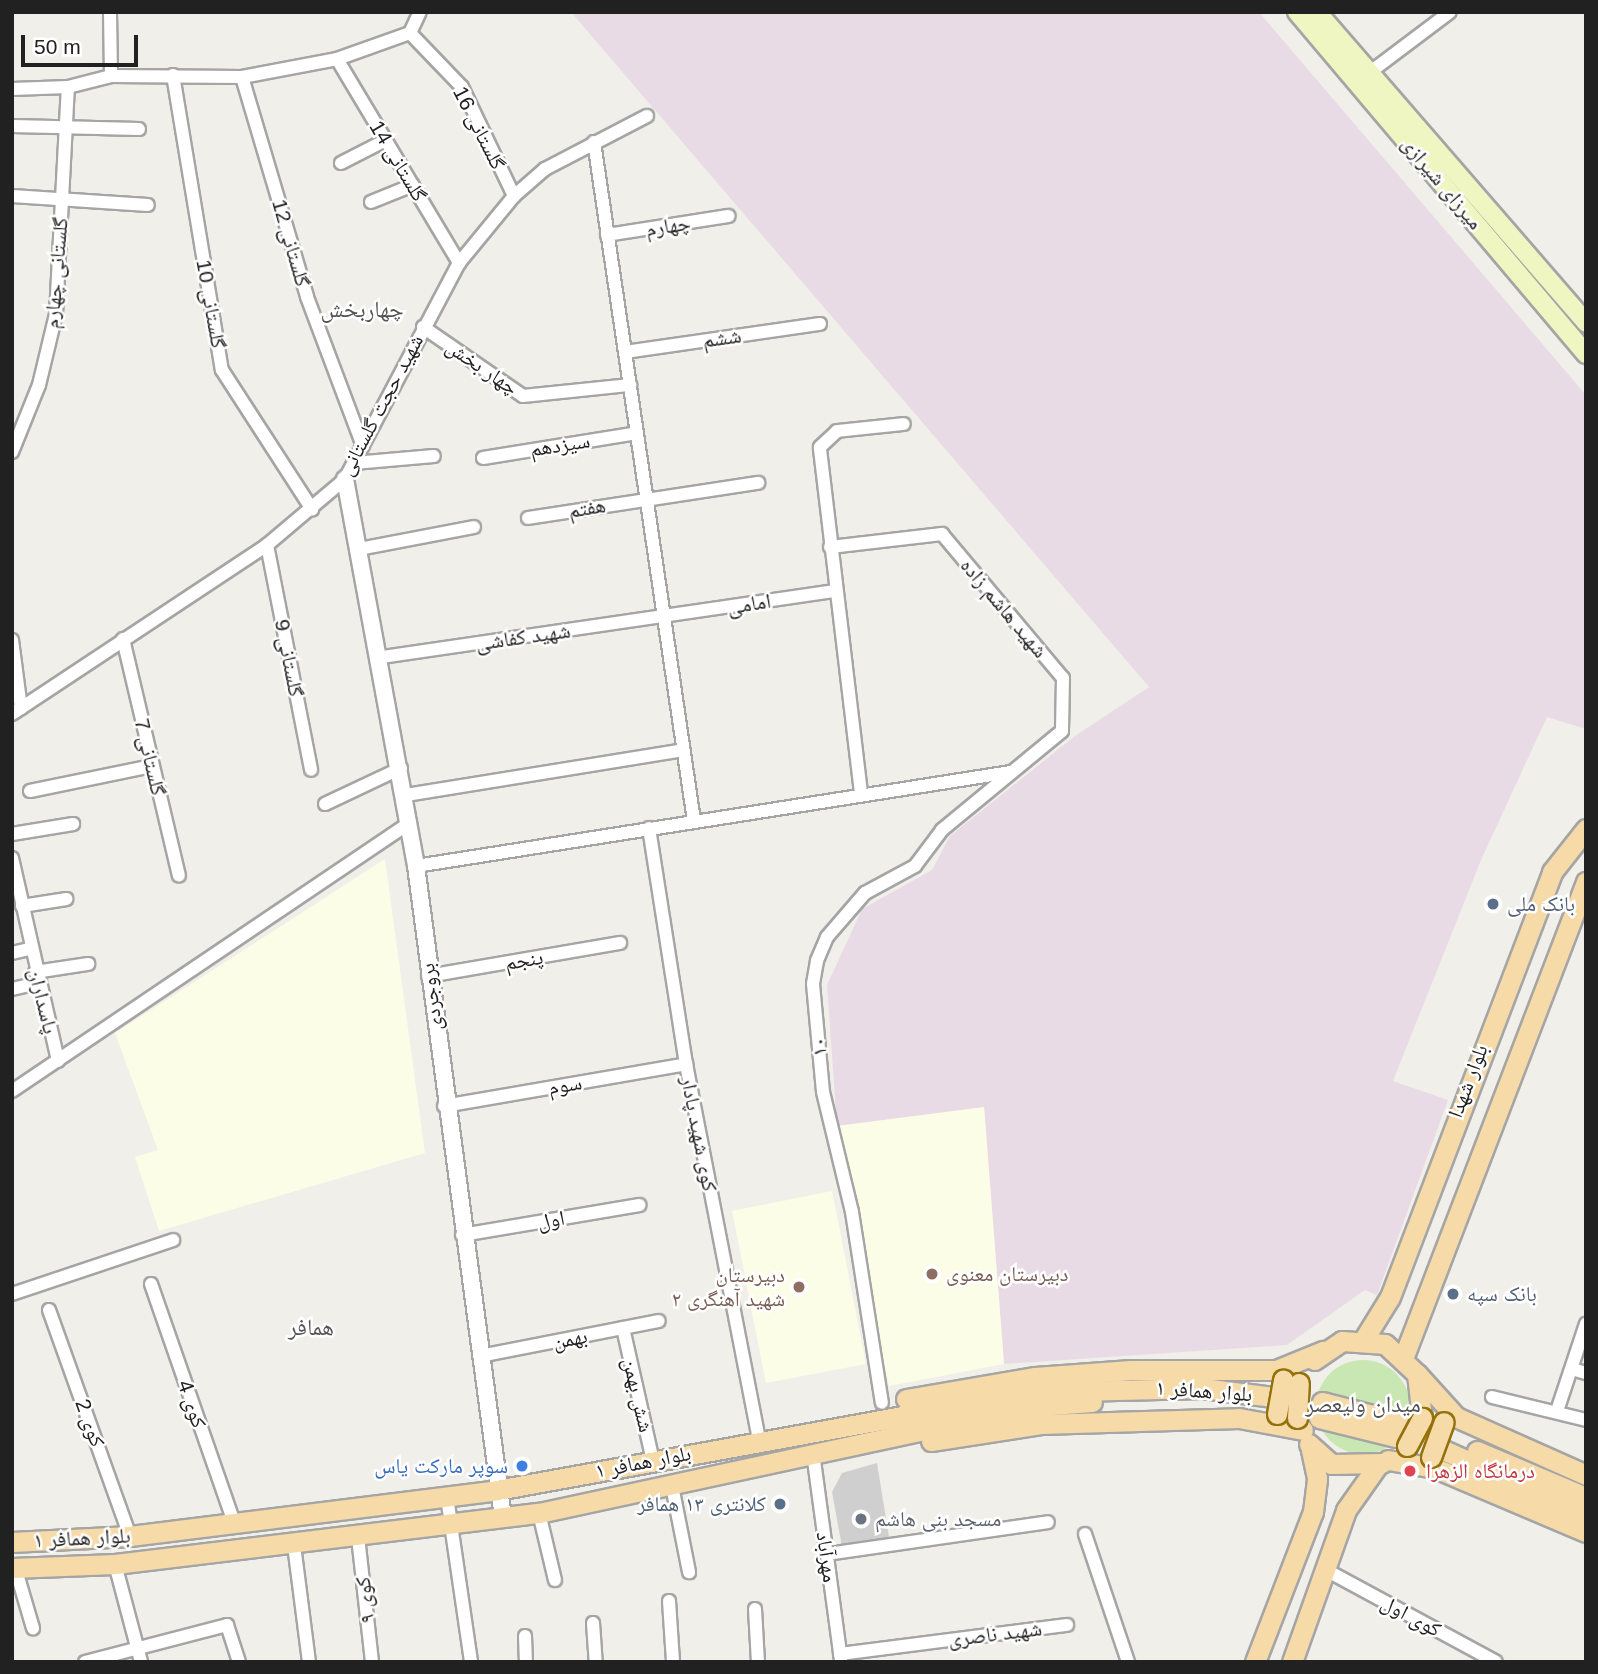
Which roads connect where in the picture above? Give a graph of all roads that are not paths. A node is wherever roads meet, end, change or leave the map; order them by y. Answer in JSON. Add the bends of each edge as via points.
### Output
{"nodes":[{"id":1,"x":110,"y":12,"type":"edge"},
{"id":2,"x":420,"y":12,"type":"edge"},
{"id":3,"x":1297,"y":12,"type":"edge"},
{"id":4,"x":1317,"y":12,"type":"edge"},
{"id":5,"x":1444,"y":14,"type":"edge"},
{"id":6,"x":410,"y":33,"type":"junction"},
{"id":7,"x":337,"y":59,"type":"junction"},
{"id":8,"x":1369,"y":73,"type":"junction"},
{"id":9,"x":173,"y":75,"type":"junction"},
{"id":10,"x":111,"y":76,"type":"junction"},
{"id":11,"x":242,"y":77,"type":"junction"},
{"id":12,"x":68,"y":87,"type":"junction"},
{"id":13,"x":12,"y":89,"type":"edge"},
{"id":14,"x":647,"y":116,"type":"dead end"},
{"id":15,"x":12,"y":127,"type":"edge"},
{"id":16,"x":66,"y":127,"type":"junction"},
{"id":17,"x":139,"y":129,"type":"dead end"},
{"id":18,"x":386,"y":140,"type":"junction"},
{"id":19,"x":593,"y":142,"type":"junction"},
{"id":20,"x":341,"y":163,"type":"dead end"},
{"id":21,"x":413,"y":186,"type":"junction"},
{"id":22,"x":12,"y":196,"type":"edge"},
{"id":23,"x":514,"y":196,"type":"junction"},
{"id":24,"x":62,"y":202,"type":"junction"},
{"id":25,"x":371,"y":202,"type":"dead end"},
{"id":26,"x":148,"y":205,"type":"dead end"},
{"id":27,"x":729,"y":216,"type":"dead end"},
{"id":28,"x":607,"y":235,"type":"junction"},
{"id":29,"x":459,"y":263,"type":"junction"},
{"id":30,"x":1586,"y":323,"type":"edge"},
{"id":31,"x":820,"y":324,"type":"dead end"},
{"id":32,"x":422,"y":327,"type":"junction"},
{"id":33,"x":625,"y":352,"type":"junction"},
{"id":34,"x":1586,"y":354,"type":"edge"},
{"id":35,"x":629,"y":385,"type":"junction"},
{"id":36,"x":904,"y":425,"type":"dead end"},
{"id":37,"x":637,"y":433,"type":"junction"},
{"id":38,"x":363,"y":446,"type":"junction"},
{"id":39,"x":12,"y":452,"type":"edge"},
{"id":40,"x":434,"y":456,"type":"dead end"},
{"id":41,"x":483,"y":458,"type":"dead end"},
{"id":42,"x":354,"y":463,"type":"junction"},
{"id":43,"x":345,"y":479,"type":"junction"},
{"id":44,"x":758,"y":483,"type":"dead end"},
{"id":45,"x":646,"y":498,"type":"junction"},
{"id":46,"x":312,"y":509,"type":"junction"},
{"id":47,"x":528,"y":518,"type":"dead end"},
{"id":48,"x":474,"y":527,"type":"dead end"},
{"id":49,"x":267,"y":545,"type":"junction"},
{"id":50,"x":830,"y":547,"type":"junction"},
{"id":51,"x":359,"y":549,"type":"junction"},
{"id":52,"x":834,"y":591,"type":"junction"},
{"id":53,"x":664,"y":617,"type":"junction"},
{"id":54,"x":123,"y":639,"type":"junction"},
{"id":55,"x":12,"y":640,"type":"edge"},
{"id":56,"x":382,"y":657,"type":"junction"},
{"id":57,"x":16,"y":711,"type":"edge"},
{"id":58,"x":683,"y":750,"type":"junction"},
{"id":59,"x":152,"y":766,"type":"junction"},
{"id":60,"x":401,"y":768,"type":"junction"},
{"id":61,"x":311,"y":770,"type":"dead end"},
{"id":62,"x":1012,"y":772,"type":"junction"},
{"id":63,"x":30,"y":791,"type":"dead end"},
{"id":64,"x":861,"y":793,"type":"junction"},
{"id":65,"x":405,"y":795,"type":"junction"},
{"id":66,"x":325,"y":804,"type":"dead end"},
{"id":67,"x":694,"y":821,"type":"junction"},
{"id":68,"x":410,"y":823,"type":"junction"},
{"id":69,"x":73,"y":824,"type":"dead end"},
{"id":70,"x":649,"y":828,"type":"junction"},
{"id":71,"x":1586,"y":830,"type":"edge"},
{"id":72,"x":12,"y":834,"type":"edge"},
{"id":73,"x":12,"y":858,"type":"edge"},
{"id":74,"x":416,"y":866,"type":"junction"},
{"id":75,"x":179,"y":875,"type":"dead end"},
{"id":76,"x":1585,"y":884,"type":"edge"},
{"id":77,"x":66,"y":899,"type":"dead end"},
{"id":78,"x":22,"y":906,"type":"junction"},
{"id":79,"x":620,"y":943,"type":"dead end"},
{"id":80,"x":30,"y":949,"type":"junction"},
{"id":81,"x":12,"y":953,"type":"edge"},
{"id":82,"x":88,"y":964,"type":"dead end"},
{"id":83,"x":429,"y":976,"type":"junction"},
{"id":84,"x":36,"y":977,"type":"junction"},
{"id":85,"x":12,"y":989,"type":"edge"},
{"id":86,"x":58,"y":1061,"type":"junction"},
{"id":87,"x":686,"y":1064,"type":"junction"},
{"id":88,"x":12,"y":1091,"type":"edge"},
{"id":89,"x":444,"y":1105,"type":"junction"},
{"id":90,"x":639,"y":1205,"type":"dead end"},
{"id":91,"x":462,"y":1235,"type":"junction"},
{"id":92,"x":173,"y":1240,"type":"dead end"},
{"id":93,"x":151,"y":1284,"type":"dead end"},
{"id":94,"x":12,"y":1294,"type":"edge"},
{"id":95,"x":49,"y":1310,"type":"dead end"},
{"id":96,"x":659,"y":1321,"type":"dead end"},
{"id":97,"x":1586,"y":1324,"type":"edge"},
{"id":98,"x":623,"y":1328,"type":"junction"},
{"id":99,"x":1364,"y":1339,"type":"junction"},
{"id":100,"x":480,"y":1356,"type":"junction"},
{"id":101,"x":1404,"y":1356,"type":"junction"},
{"id":102,"x":1572,"y":1369,"type":"junction"},
{"id":103,"x":1586,"y":1373,"type":"edge"},
{"id":104,"x":1417,"y":1374,"type":"junction"},
{"id":105,"x":1278,"y":1395,"type":"junction"},
{"id":106,"x":1492,"y":1397,"type":"dead end"},
{"id":107,"x":883,"y":1403,"type":"junction"},
{"id":108,"x":1320,"y":1410,"type":"dead end"},
{"id":109,"x":1557,"y":1411,"type":"junction"},
{"id":110,"x":862,"y":1420,"type":"junction"},
{"id":111,"x":1586,"y":1420,"type":"edge"},
{"id":112,"x":1300,"y":1424,"type":"junction"},
{"id":113,"x":1407,"y":1431,"type":"junction"},
{"id":114,"x":759,"y":1439,"type":"junction"},
{"id":115,"x":1441,"y":1442,"type":"junction"},
{"id":116,"x":1311,"y":1449,"type":"junction"},
{"id":117,"x":813,"y":1453,"type":"junction"},
{"id":118,"x":653,"y":1461,"type":"junction"},
{"id":119,"x":1383,"y":1463,"type":"junction"},
{"id":120,"x":1586,"y":1475,"type":"edge"},
{"id":121,"x":672,"y":1486,"type":"junction"},
{"id":122,"x":498,"y":1490,"type":"junction"},
{"id":123,"x":447,"y":1497,"type":"junction"},
{"id":124,"x":1586,"y":1497,"type":"edge"},
{"id":125,"x":539,"y":1513,"type":"junction"},
{"id":126,"x":1586,"y":1514,"type":"edge"},
{"id":127,"x":503,"y":1518,"type":"junction"},
{"id":128,"x":1048,"y":1522,"type":"dead end"},
{"id":129,"x":234,"y":1523,"type":"junction"},
{"id":130,"x":454,"y":1525,"type":"junction"},
{"id":131,"x":1586,"y":1532,"type":"edge"},
{"id":132,"x":1085,"y":1534,"type":"dead end"},
{"id":133,"x":130,"y":1536,"type":"junction"},
{"id":134,"x":358,"y":1537,"type":"junction"},
{"id":135,"x":12,"y":1542,"type":"edge"},
{"id":136,"x":294,"y":1545,"type":"junction"},
{"id":137,"x":827,"y":1554,"type":"junction"},
{"id":138,"x":115,"y":1564,"type":"junction"},
{"id":139,"x":14,"y":1568,"type":"edge"},
{"id":140,"x":1326,"y":1570,"type":"junction"},
{"id":141,"x":689,"y":1572,"type":"dead end"},
{"id":142,"x":555,"y":1580,"type":"dead end"},
{"id":143,"x":669,"y":1601,"type":"dead end"},
{"id":144,"x":755,"y":1609,"type":"dead end"},
{"id":145,"x":593,"y":1623,"type":"dead end"},
{"id":146,"x":1067,"y":1625,"type":"dead end"},
{"id":147,"x":33,"y":1628,"type":"dead end"},
{"id":148,"x":525,"y":1636,"type":"dead end"},
{"id":149,"x":135,"y":1647,"type":"junction"},
{"id":150,"x":841,"y":1658,"type":"edge"},
{"id":151,"x":85,"y":1662,"type":"edge"},
{"id":152,"x":141,"y":1662,"type":"edge"},
{"id":153,"x":239,"y":1662,"type":"edge"},
{"id":154,"x":309,"y":1662,"type":"edge"},
{"id":155,"x":372,"y":1662,"type":"edge"},
{"id":156,"x":471,"y":1662,"type":"edge"},
{"id":157,"x":526,"y":1662,"type":"edge"},
{"id":158,"x":596,"y":1662,"type":"edge"},
{"id":159,"x":673,"y":1662,"type":"edge"},
{"id":160,"x":758,"y":1662,"type":"edge"},
{"id":161,"x":1128,"y":1662,"type":"edge"},
{"id":162,"x":1255,"y":1662,"type":"edge"},
{"id":163,"x":1292,"y":1662,"type":"edge"},
{"id":164,"x":1496,"y":1662,"type":"edge"}],
"edges":[{"from":1,"to":10,"type":"street"},
{"from":2,"to":6,"type":"street"},
{"from":3,"to":34,"type":"main road","name":"میرزای شیرازی"},
{"from":4,"to":8,"type":"main road","name":"میرزای شیرازی"},
{"from":5,"to":8,"type":"street"},
{"from":6,"to":7,"type":"street"},
{"from":6,"to":23,"type":"street","name":"گلستانی 16","via":[[462,87]]},
{"from":7,"to":11,"type":"street"},
{"from":7,"to":18,"type":"street","name":"گلستانی 14"},
{"from":8,"to":30,"type":"main road","name":"میرزای شیرازی"},
{"from":9,"to":10,"type":"street"},
{"from":9,"to":11,"type":"street"},
{"from":9,"to":46,"type":"street","name":"گلستانی 10","via":[[222,370]]},
{"from":10,"to":12,"type":"street"},
{"from":11,"to":38,"type":"street","name":"گلستانی 12","via":[[307,297]]},
{"from":12,"to":13,"type":"street"},
{"from":12,"to":16,"type":"street","name":"گلستانی چهارم"},
{"from":14,"to":19,"type":"street","name":"شهید حجت گلستانی"},
{"from":15,"to":16,"type":"street"},
{"from":16,"to":17,"type":"street"},
{"from":16,"to":24,"type":"street","name":"گلستانی چهارم"},
{"from":18,"to":20,"type":"street"},
{"from":18,"to":21,"type":"street","name":"گلستانی 14"},
{"from":19,"to":23,"type":"street","name":"شهید حجت گلستانی","via":[[545,169]]},
{"from":19,"to":28,"type":"street"},
{"from":21,"to":25,"type":"street"},
{"from":21,"to":29,"type":"street","name":"گلستانی 14"},
{"from":22,"to":24,"type":"street"},
{"from":23,"to":29,"type":"street","name":"شهید حجت گلستانی"},
{"from":24,"to":26,"type":"street"},
{"from":24,"to":39,"type":"street","name":"گلستانی چهارم","via":[[56,314],[39,385]]},
{"from":27,"to":28,"type":"street","name":"چهارم"},
{"from":28,"to":33,"type":"street"},
{"from":29,"to":32,"type":"street","name":"شهید حجت گلستانی"},
{"from":31,"to":33,"type":"street","name":"ششم"},
{"from":32,"to":35,"type":"street","name":"چهار بخش","via":[[523,396]]},
{"from":32,"to":38,"type":"street","name":"شهید حجت گلستانی"},
{"from":33,"to":35,"type":"street"},
{"from":35,"to":37,"type":"street"},
{"from":36,"to":50,"type":"street","via":[[837,430],[820,447]]},
{"from":37,"to":41,"type":"street","name":"سیزدهم"},
{"from":37,"to":45,"type":"street"},
{"from":38,"to":42,"type":"street","name":"شهید حجت گلستانی"},
{"from":40,"to":42,"type":"street"},
{"from":42,"to":43,"type":"street","name":"شهید حجت گلستانی"},
{"from":43,"to":46,"type":"street","name":"شهید حجت گلستانی"},
{"from":43,"to":51,"type":"street","name":"بروجردی"},
{"from":44,"to":45,"type":"street","name":"هفتم"},
{"from":45,"to":47,"type":"street","name":"هفتم"},
{"from":45,"to":53,"type":"street"},
{"from":46,"to":49,"type":"street","name":"شهید حجت گلستانی"},
{"from":48,"to":51,"type":"street"},
{"from":49,"to":54,"type":"street","name":"شهید حجت گلستانی"},
{"from":49,"to":61,"type":"street","name":"گلستانی 9"},
{"from":50,"to":52,"type":"street"},
{"from":50,"to":62,"type":"street","name":"شهید هاشم زاده","via":[[942,534],[1063,678],[1062,731]]},
{"from":51,"to":56,"type":"street","name":"بروجردی"},
{"from":52,"to":53,"type":"street","name":"امامی"},
{"from":52,"to":64,"type":"street"},
{"from":53,"to":56,"type":"street","name":"شهید کفاشی"},
{"from":53,"to":58,"type":"street"},
{"from":54,"to":57,"type":"street","name":"شهید حجت گلستانی"},
{"from":54,"to":59,"type":"street","name":"گلستانی 7"},
{"from":55,"to":57,"type":"street"},
{"from":56,"to":60,"type":"street","name":"بروجردی"},
{"from":58,"to":65,"type":"street"},
{"from":58,"to":67,"type":"street"},
{"from":59,"to":63,"type":"street"},
{"from":59,"to":75,"type":"street","name":"گلستانی 7"},
{"from":60,"to":65,"type":"street","name":"بروجردی"},
{"from":60,"to":66,"type":"street"},
{"from":62,"to":64,"type":"street"},
{"from":62,"to":107,"type":"street","name":"۱۰","via":[[943,830],[915,866],[865,893],[827,937],[817,961],[813,984],[823,1092],[852,1212]]},
{"from":64,"to":67,"type":"street"},
{"from":65,"to":68,"type":"street","name":"بروجردی"},
{"from":67,"to":70,"type":"street"},
{"from":68,"to":74,"type":"street","name":"بروجردی"},
{"from":68,"to":86,"type":"street"},
{"from":69,"to":72,"type":"street"},
{"from":70,"to":74,"type":"street"},
{"from":70,"to":87,"type":"street","name":"کوی شهید پادار"},
{"from":71,"to":99,"type":"main road","name":"بلوار شهدا","via":[[1552,872],[1390,1297]]},
{"from":73,"to":78,"type":"street","name":"پاسداران"},
{"from":74,"to":83,"type":"street","name":"بروجردی"},
{"from":76,"to":101,"type":"main road","name":"بلوار شهدا"},
{"from":77,"to":78,"type":"street"},
{"from":78,"to":80,"type":"street","name":"پاسداران"},
{"from":79,"to":83,"type":"street","name":"پنجم"},
{"from":80,"to":81,"type":"street"},
{"from":80,"to":84,"type":"street","name":"پاسداران"},
{"from":82,"to":84,"type":"street"},
{"from":83,"to":89,"type":"street","name":"بروجردی"},
{"from":84,"to":85,"type":"street"},
{"from":84,"to":86,"type":"street","name":"پاسداران"},
{"from":86,"to":88,"type":"street"},
{"from":87,"to":89,"type":"street","name":"سوم"},
{"from":87,"to":114,"type":"street","name":"کوی شهید پادار"},
{"from":89,"to":91,"type":"street","name":"بروجردی"},
{"from":90,"to":91,"type":"street","name":"اول"},
{"from":91,"to":100,"type":"street","name":"بروجردی"},
{"from":92,"to":94,"type":"street"},
{"from":93,"to":129,"type":"street","name":"کوی 4"},
{"from":95,"to":133,"type":"street","name":"کوی 2"},
{"from":96,"to":98,"type":"street","name":"بهمن"},
{"from":97,"to":102,"type":"street"},
{"from":98,"to":100,"type":"street","name":"بهمن"},
{"from":98,"to":118,"type":"street","name":"شش بهمن"},
{"from":99,"to":101,"type":"main road"},
{"from":99,"to":105,"type":"main road","via":[[1323,1351]]},
{"from":100,"to":122,"type":"street","name":"بروجردی"},
{"from":101,"to":104,"type":"main road"},
{"from":102,"to":103,"type":"street"},
{"from":102,"to":109,"type":"street"},
{"from":104,"to":113,"type":"main road"},
{"from":104,"to":115,"type":"main road"},
{"from":105,"to":107,"type":"main road","via":[[1034,1377]]},
{"from":105,"to":110,"type":"main road","name":"بلوار همافر ۱","via":[[1202,1388],[1034,1392]]},
{"from":105,"to":112,"type":"main road","bridge":true},
{"from":105,"to":112,"type":"main road"},
{"from":105,"to":117,"type":"main road","name":"بلوار همافر ۱","via":[[1036,1406]]},
{"from":106,"to":109,"type":"street"},
{"from":107,"to":110,"type":"main road"},
{"from":108,"to":113,"type":"main road"},
{"from":109,"to":111,"type":"street"},
{"from":110,"to":114,"type":"main road","name":"بلوار همافر ۱"},
{"from":112,"to":116,"type":"main road"},
{"from":113,"to":119,"type":"main road"},
{"from":114,"to":118,"type":"main road","name":"بلوار همافر ۱"},
{"from":115,"to":119,"type":"main road"},
{"from":115,"to":120,"type":"main road"},
{"from":115,"to":124,"type":"main road"},
{"from":115,"to":126,"type":"main road"},
{"from":115,"to":131,"type":"main road"},
{"from":116,"to":119,"type":"main road","via":[[1331,1464]]},
{"from":116,"to":162,"type":"main road","via":[[1317,1478],[1313,1512]]},
{"from":117,"to":121,"type":"main road","name":"بلوار همافر ۱"},
{"from":117,"to":137,"type":"street","name":"مهرآباد"},
{"from":118,"to":122,"type":"main road","name":"بلوار همافر ۱"},
{"from":119,"to":140,"type":"main road","via":[[1346,1510]]},
{"from":121,"to":125,"type":"main road","name":"بلوار همافر ۱"},
{"from":121,"to":141,"type":"street"},
{"from":122,"to":123,"type":"main road","name":"بلوار همافر ۱"},
{"from":122,"to":127,"type":"street","name":"بروجردی"},
{"from":123,"to":129,"type":"main road","name":"بلوار همافر ۱"},
{"from":123,"to":130,"type":"street"},
{"from":125,"to":127,"type":"main road","name":"بلوار همافر ۱"},
{"from":125,"to":142,"type":"street"},
{"from":127,"to":130,"type":"main road","name":"بلوار همافر ۱"},
{"from":128,"to":137,"type":"street"},
{"from":129,"to":133,"type":"main road","name":"بلوار همافر ۱"},
{"from":130,"to":134,"type":"main road","name":"بلوار همافر ۱"},
{"from":130,"to":156,"type":"street"},
{"from":132,"to":161,"type":"street"},
{"from":133,"to":135,"type":"main road","name":"بلوار همافر ۱"},
{"from":134,"to":136,"type":"main road","name":"بلوار همافر ۱"},
{"from":134,"to":155,"type":"street","name":"کوی ۹"},
{"from":136,"to":138,"type":"main road","name":"بلوار همافر ۱"},
{"from":136,"to":154,"type":"street"},
{"from":137,"to":150,"type":"street","name":"مهرآباد"},
{"from":138,"to":139,"type":"main road","name":"بلوار همافر ۱"},
{"from":138,"to":149,"type":"street"},
{"from":139,"to":147,"type":"street"},
{"from":140,"to":163,"type":"main road"},
{"from":140,"to":164,"type":"street","name":"کوی اول"},
{"from":143,"to":159,"type":"street"},
{"from":144,"to":160,"type":"street"},
{"from":145,"to":158,"type":"street"},
{"from":146,"to":150,"type":"street","name":"شهید ناصری"},
{"from":148,"to":157,"type":"street"},
{"from":149,"to":151,"type":"street"},
{"from":149,"to":152,"type":"street"},
{"from":149,"to":153,"type":"street","via":[[227,1625]]}]}
